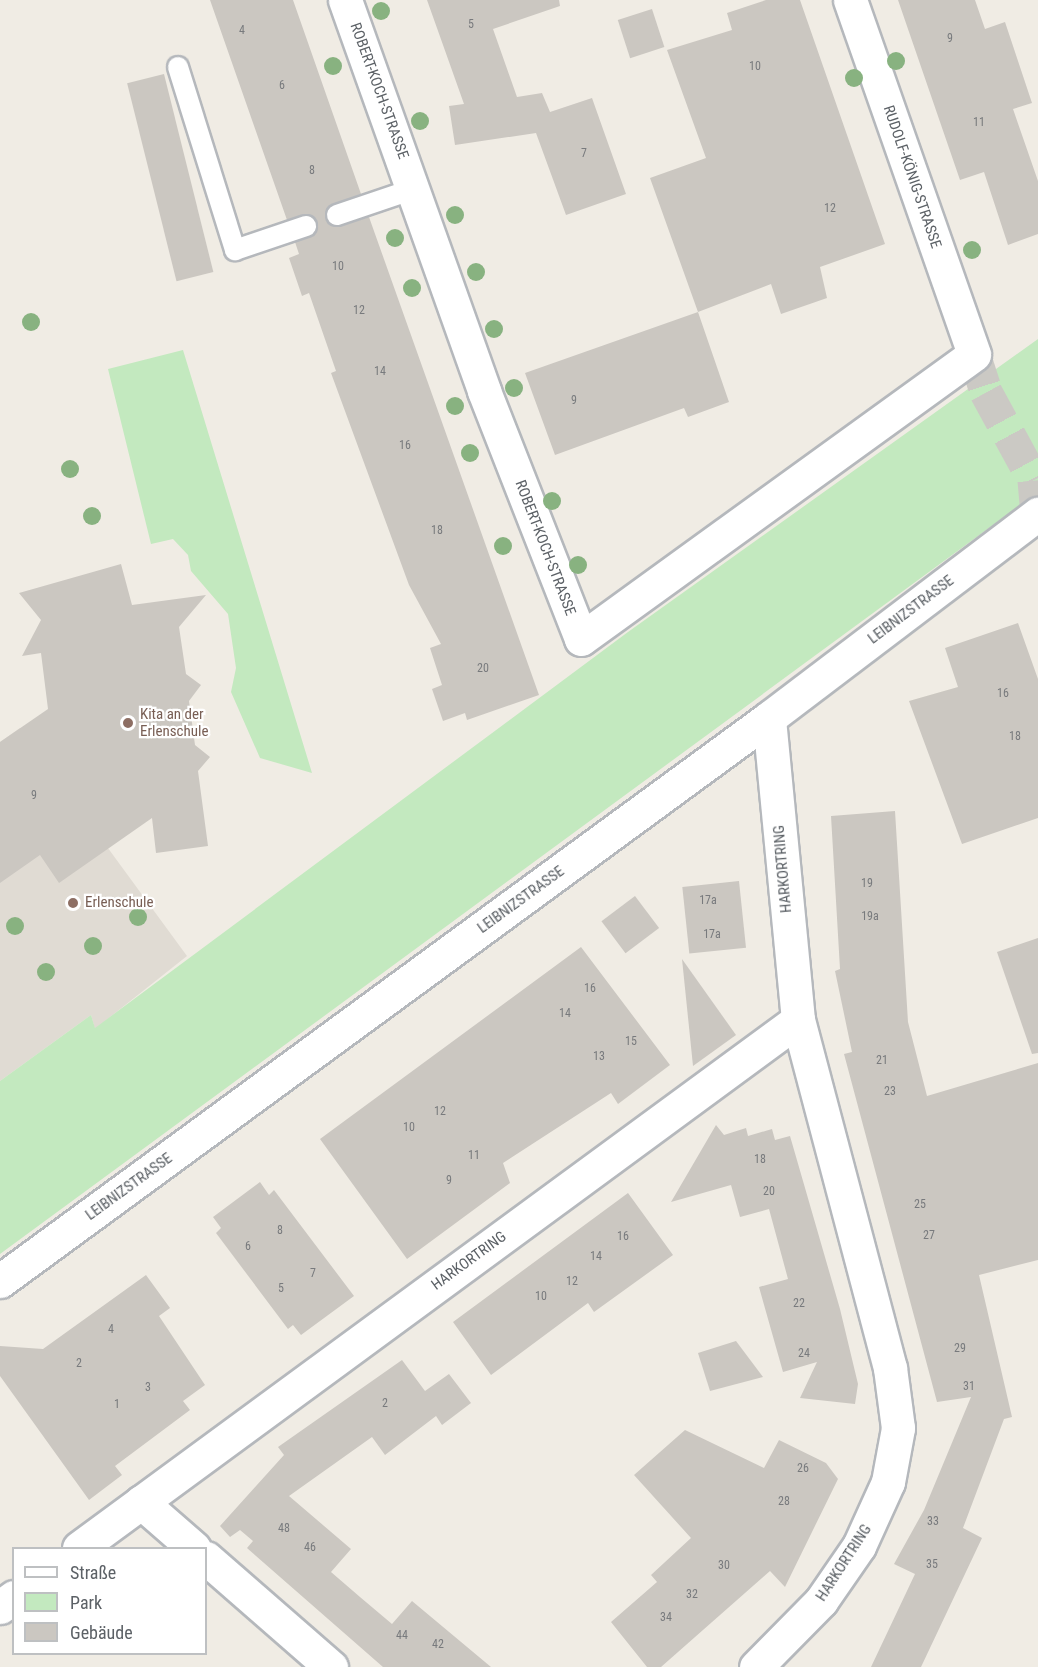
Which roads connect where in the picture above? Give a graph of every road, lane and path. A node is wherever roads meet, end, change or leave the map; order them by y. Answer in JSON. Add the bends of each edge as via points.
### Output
{"nodes":[{"id":1,"x":345,"y":0,"type":"edge"},
{"id":2,"x":850,"y":0,"type":"edge"},
{"id":3,"x":178,"y":67,"type":"dead end"},
{"id":4,"x":414,"y":189,"type":"junction"},
{"id":5,"x":337,"y":215,"type":"dead end"},
{"id":6,"x":306,"y":226,"type":"dead end"},
{"id":7,"x":974,"y":354,"type":"joint"},
{"id":8,"x":1038,"y":516,"type":"edge"},
{"id":9,"x":769,"y":718,"type":"junction"},
{"id":10,"x":798,"y":1020,"type":"junction"},
{"id":11,"x":0,"y":1281,"type":"edge"},
{"id":12,"x":141,"y":1502,"type":"junction"},
{"id":13,"x":80,"y":1547,"type":"edge"},
{"id":14,"x":193,"y":1547,"type":"edge"},
{"id":15,"x":207,"y":1559,"type":"edge"},
{"id":16,"x":332,"y":1667,"type":"edge"},
{"id":17,"x":756,"y":1667,"type":"edge"}],
"edges":[{"from":1,"to":4,"type":"street","name":"ROBERT-KOCH-STRASSE"},
{"from":2,"to":7,"type":"street","name":"RUDOLF-KÖNIG-STRASSE"},
{"from":3,"to":6,"type":"lane","via":[[235,250]]},
{"from":4,"to":5,"type":"lane"},
{"from":4,"to":7,"type":"street","name":"ROBERT-KOCH-STRASSE","via":[[484,391],[581,639]]},
{"from":8,"to":9,"type":"street","name":"LEIBNIZSTRASSE"},
{"from":9,"to":10,"type":"street","name":"HARKORTRING"},
{"from":9,"to":11,"type":"street","name":"LEIBNIZSTRASSE"},
{"from":10,"to":12,"type":"street","name":"HARKORTRING"},
{"from":10,"to":17,"type":"street","name":"HARKORTRING","via":[[887,1356],[898,1428],[888,1482],[859,1546],[821,1601]]},
{"from":12,"to":13,"type":"street","name":"HARKORTRING"},
{"from":12,"to":14,"type":"street"},
{"from":15,"to":16,"type":"street"}]}
